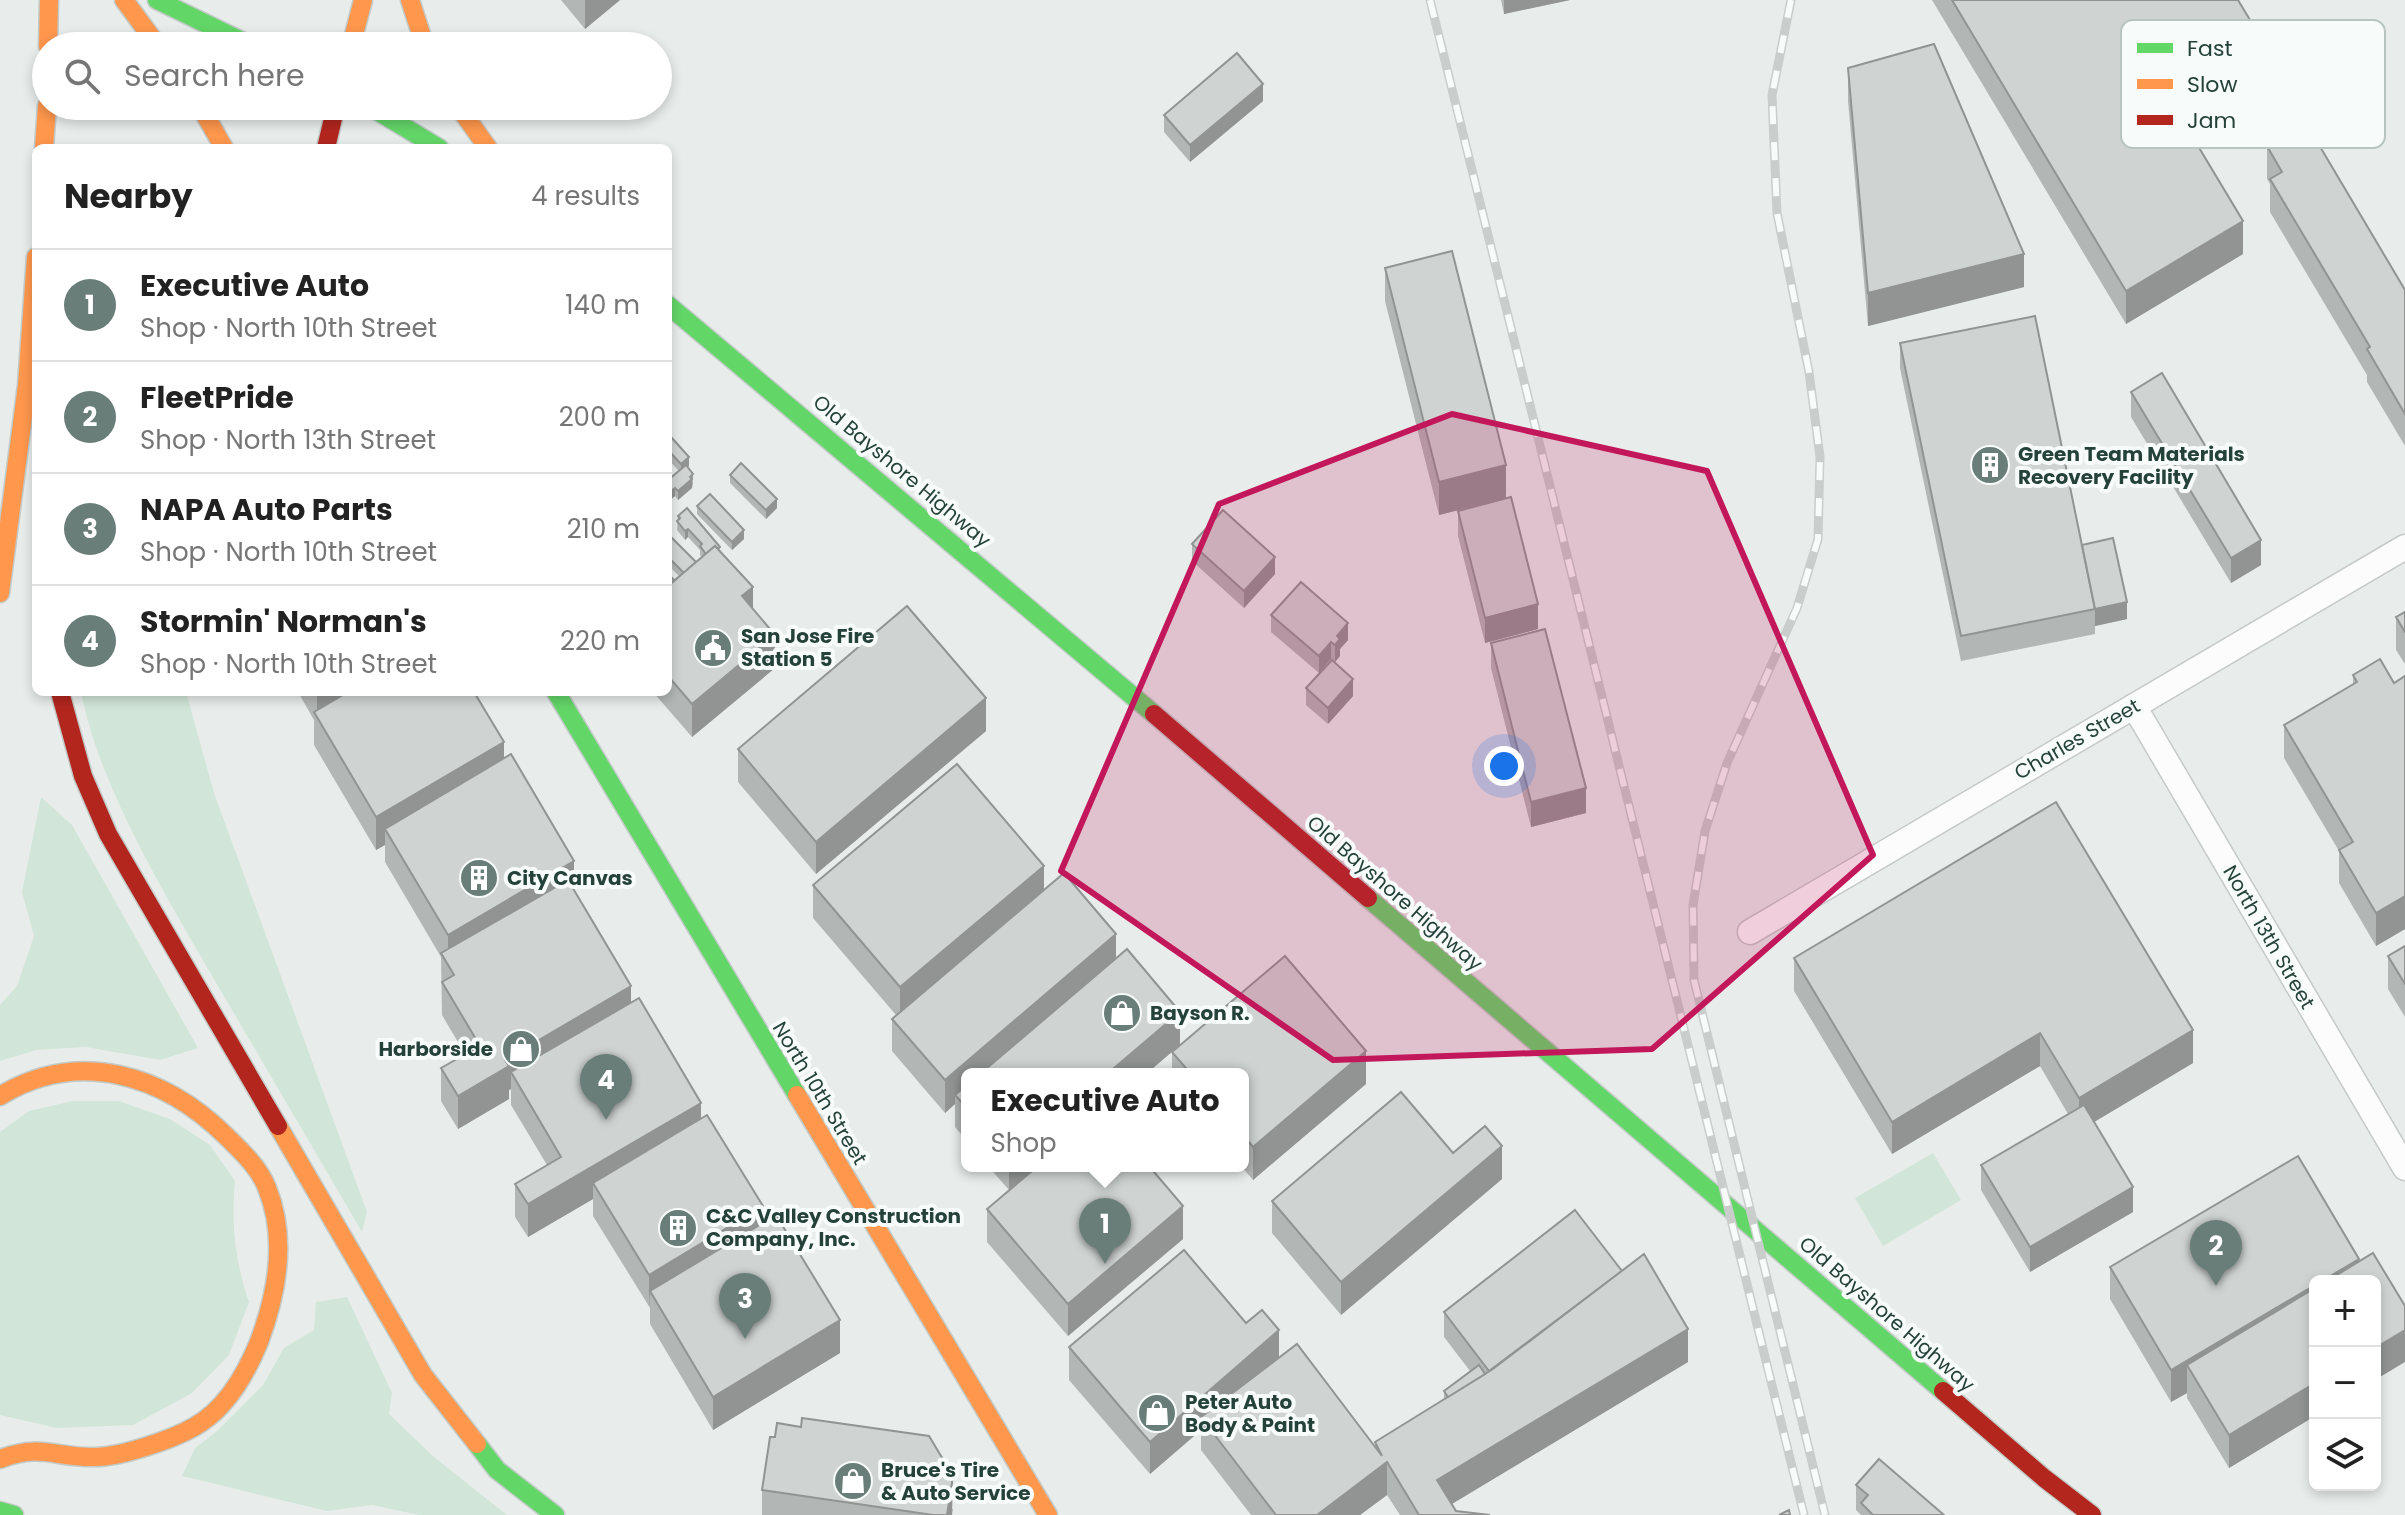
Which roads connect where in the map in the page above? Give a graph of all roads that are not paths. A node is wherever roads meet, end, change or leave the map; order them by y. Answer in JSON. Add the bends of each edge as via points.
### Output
{"nodes":[{"id":1,"x":49,"y":0,"type":"edge"},
{"id":2,"x":124,"y":0,"type":"edge"},
{"id":3,"x":157,"y":0,"type":"edge"},
{"id":4,"x":363,"y":0,"type":"edge"},
{"id":5,"x":410,"y":0,"type":"edge"},
{"id":6,"x":48,"y":32,"type":"edge"},
{"id":7,"x":148,"y":32,"type":"edge"},
{"id":8,"x":223,"y":32,"type":"edge"},
{"id":9,"x":355,"y":32,"type":"edge"},
{"id":10,"x":420,"y":32,"type":"edge"},
{"id":11,"x":46,"y":120,"type":"edge"},
{"id":12,"x":208,"y":120,"type":"edge"},
{"id":13,"x":333,"y":120,"type":"edge"},
{"id":14,"x":392,"y":120,"type":"edge"},
{"id":15,"x":468,"y":120,"type":"edge"},
{"id":16,"x":44,"y":144,"type":"edge"},
{"id":17,"x":222,"y":144,"type":"edge"},
{"id":18,"x":327,"y":144,"type":"edge"},
{"id":19,"x":432,"y":144,"type":"edge"},
{"id":20,"x":485,"y":144,"type":"edge"},
{"id":21,"x":672,"y":308,"type":"edge"},
{"id":22,"x":32,"y":314,"type":"edge"},
{"id":23,"x":15,"y":491,"type":"junction"},
{"id":24,"x":29,"y":517,"type":"dead end"},
{"id":25,"x":2405,"y":547,"type":"edge"},
{"id":26,"x":0,"y":593,"type":"edge"},
{"id":27,"x":61,"y":696,"type":"edge"},
{"id":28,"x":558,"y":696,"type":"edge"},
{"id":29,"x":2134,"y":706,"type":"junction"},
{"id":30,"x":1750,"y":932,"type":"dead end"},
{"id":31,"x":0,"y":1096,"type":"edge"},
{"id":32,"x":2405,"y":1168,"type":"edge"},
{"id":33,"x":0,"y":1459,"type":"edge"},
{"id":34,"x":0,"y":1511,"type":"edge"},
{"id":35,"x":14,"y":1515,"type":"edge"},
{"id":36,"x":555,"y":1515,"type":"edge"},
{"id":37,"x":1048,"y":1515,"type":"edge"},
{"id":38,"x":2092,"y":1515,"type":"edge"}],
"edges":[{"from":1,"to":6,"type":"main road"},
{"from":2,"to":7,"type":"main road"},
{"from":3,"to":8,"type":"main road"},
{"from":4,"to":9,"type":"main road"},
{"from":5,"to":10,"type":"main road"},
{"from":11,"to":16,"type":"main road"},
{"from":12,"to":17,"type":"main road"},
{"from":13,"to":18,"type":"main road"},
{"from":14,"to":19,"type":"main road"},
{"from":15,"to":20,"type":"main road"},
{"from":21,"to":38,"type":"main road","name":"Old Bayshore Highway"},
{"from":22,"to":23,"type":"main road"},
{"from":23,"to":24,"type":"main road"},
{"from":23,"to":26,"type":"main road"},
{"from":25,"to":29,"type":"street","name":"Charles Street"},
{"from":27,"to":36,"type":"main road","via":[[83,776],[108,834],[423,1375],[497,1470]]},
{"from":28,"to":37,"type":"main road","name":"North 10th Street"},
{"from":29,"to":30,"type":"street","name":"Charles Street"},
{"from":29,"to":32,"type":"street","name":"North 13th Street"},
{"from":31,"to":33,"type":"main road","via":[[16,1084],[79,1072],[153,1084],[203,1113],[247,1157],[266,1186],[278,1247],[273,1303],[254,1357],[228,1398],[194,1427],[102,1457],[26,1450]]},
{"from":34,"to":35,"type":"main road"}]}
